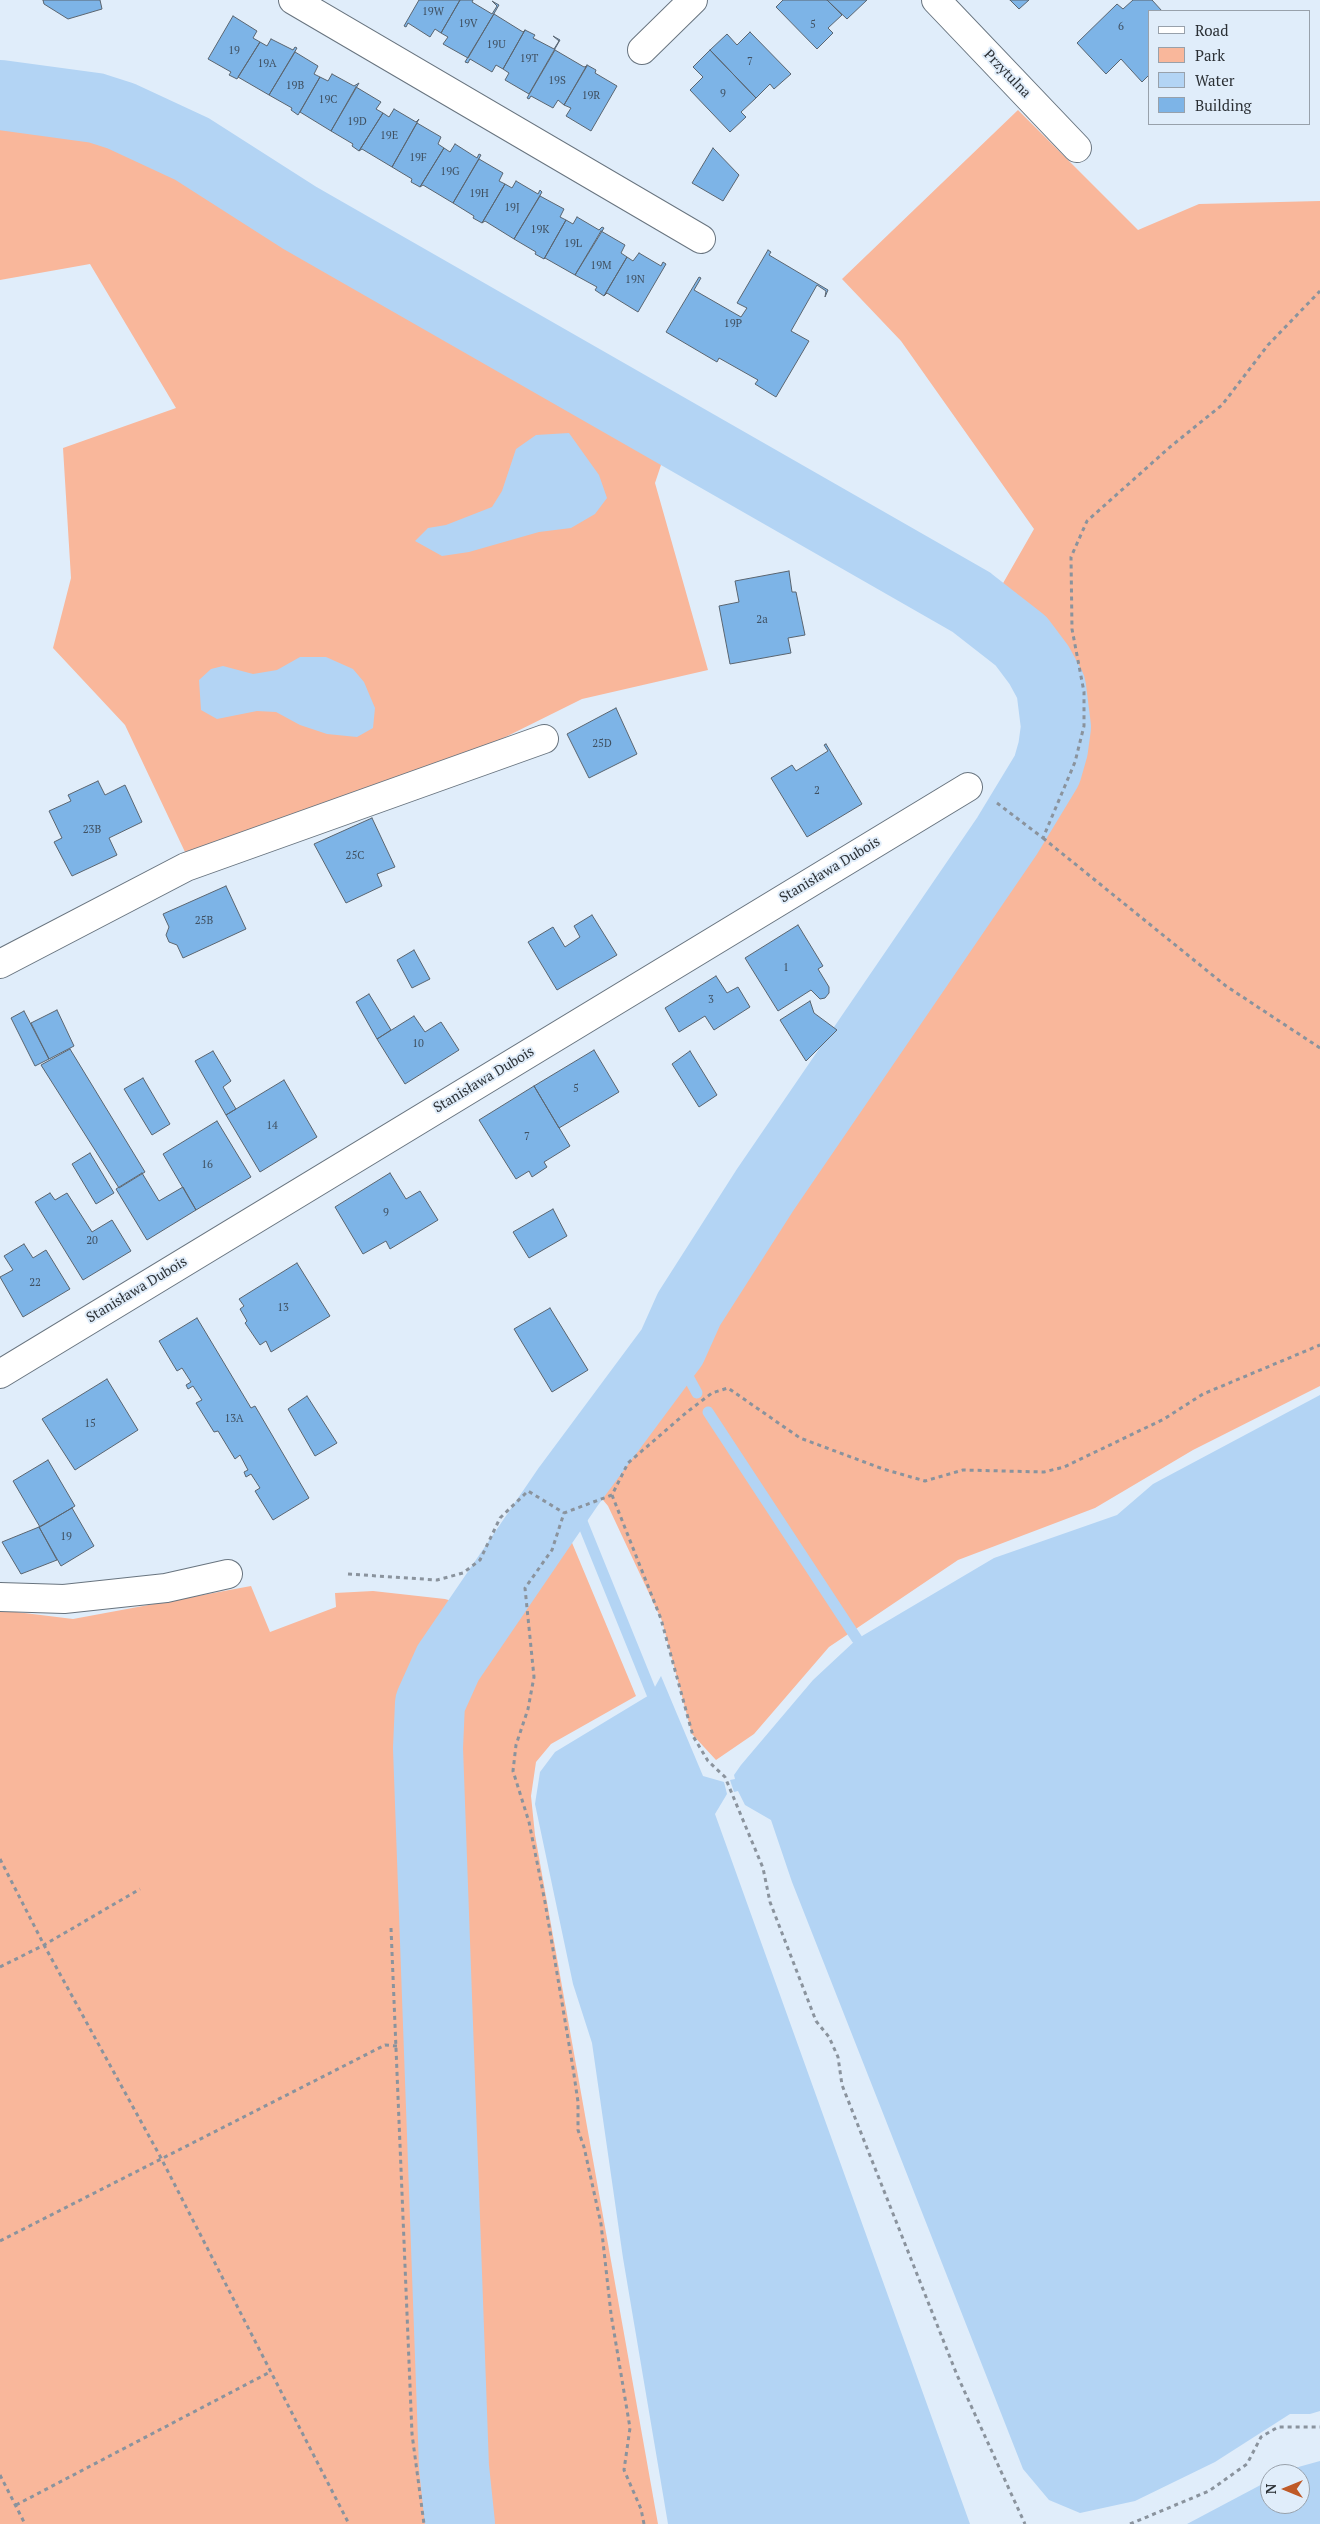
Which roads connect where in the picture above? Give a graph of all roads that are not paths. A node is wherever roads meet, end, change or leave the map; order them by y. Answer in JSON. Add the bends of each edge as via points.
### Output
{"nodes":[{"id":1,"x":293,"y":0,"type":"edge"},
{"id":2,"x":693,"y":0,"type":"edge"},
{"id":3,"x":936,"y":0,"type":"edge"},
{"id":4,"x":642,"y":50,"type":"dead end"},
{"id":5,"x":1077,"y":148,"type":"dead end"},
{"id":6,"x":701,"y":239,"type":"dead end"},
{"id":7,"x":544,"y":740,"type":"dead end"},
{"id":8,"x":968,"y":787,"type":"dead end"},
{"id":9,"x":0,"y":964,"type":"edge"},
{"id":10,"x":0,"y":1374,"type":"edge"},
{"id":11,"x":228,"y":1574,"type":"dead end"},
{"id":12,"x":0,"y":1598,"type":"edge"}],
"edges":[{"from":1,"to":6,"type":"street"},
{"from":2,"to":4,"type":"street"},
{"from":3,"to":5,"type":"street","name":"Przytulna"},
{"from":7,"to":9,"type":"street","via":[[186,867]]},
{"from":8,"to":10,"type":"street","name":"Stanisława Dubois"},
{"from":11,"to":12,"type":"street","via":[[166,1588],[73,1598]]}]}
